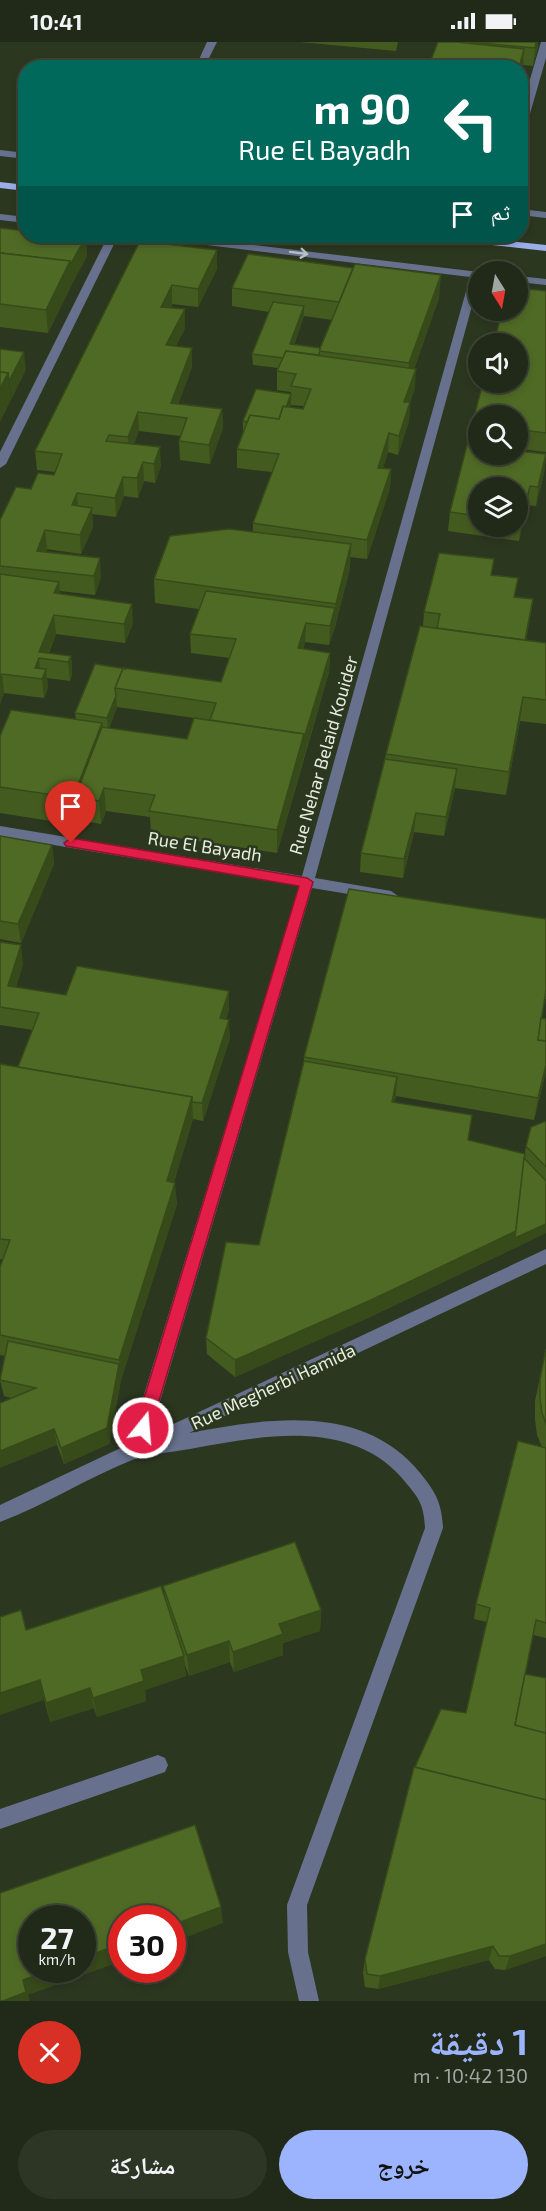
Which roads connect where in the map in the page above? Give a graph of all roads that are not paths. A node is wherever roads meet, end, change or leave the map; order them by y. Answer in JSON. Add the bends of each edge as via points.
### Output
{"nodes":[{"id":1,"x":212,"y":42,"type":"edge"},
{"id":2,"x":546,"y":42,"type":"edge"},
{"id":3,"x":203,"y":60,"type":"edge"},
{"id":4,"x":528,"y":104,"type":"edge"},
{"id":5,"x":0,"y":153,"type":"edge"},
{"id":6,"x":18,"y":155,"type":"edge"},
{"id":7,"x":0,"y":185,"type":"edge"},
{"id":8,"x":18,"y":187,"type":"edge"},
{"id":9,"x":528,"y":213,"type":"edge"},
{"id":10,"x":546,"y":215,"type":"edge"},
{"id":11,"x":0,"y":217,"type":"edge"},
{"id":12,"x":18,"y":219,"type":"edge"},
{"id":13,"x":110,"y":243,"type":"edge"},
{"id":14,"x":217,"y":243,"type":"edge"},
{"id":15,"x":501,"y":243,"type":"edge"},
{"id":16,"x":546,"y":248,"type":"edge"},
{"id":17,"x":468,"y":273,"type":"edge"},
{"id":18,"x":528,"y":280,"type":"edge"},
{"id":19,"x":546,"y":282,"type":"edge"},
{"id":20,"x":468,"y":306,"type":"edge"},
{"id":21,"x":0,"y":464,"type":"edge"},
{"id":22,"x":0,"y":831,"type":"edge"},
{"id":23,"x":307,"y":882,"type":"junction"},
{"id":24,"x":409,"y":899,"type":"edge"},
{"id":25,"x":546,"y":1256,"type":"edge"},
{"id":26,"x":136,"y":1451,"type":"junction"},
{"id":27,"x":0,"y":1514,"type":"edge"},
{"id":28,"x":158,"y":1765,"type":"dead end"},
{"id":29,"x":0,"y":1819,"type":"edge"},
{"id":30,"x":309,"y":2001,"type":"edge"}],
"edges":[{"from":1,"to":3,"type":"street"},
{"from":2,"to":4,"type":"street"},
{"from":5,"to":6,"type":"street"},
{"from":7,"to":8,"type":"main road"},
{"from":9,"to":10,"type":"street"},
{"from":11,"to":12,"type":"street"},
{"from":13,"to":21,"type":"street"},
{"from":14,"to":17,"type":"street","one_way":true},
{"from":15,"to":16,"type":"main road"},
{"from":18,"to":19,"type":"street"},
{"from":20,"to":23,"type":"street","name":"Rue Nehar Belaid Kouider"},
{"from":22,"to":23,"type":"street","name":"Rue El Bayadh"},
{"from":23,"to":24,"type":"street","name":"Rue El Bayadh"},
{"from":23,"to":26,"type":"street","name":"Rue Nehar Belaid Kouider"},
{"from":25,"to":26,"type":"street","name":"Rue Megherbi Hamida"},
{"from":26,"to":27,"type":"street","name":"Rue Megherbi Hamida"},
{"from":26,"to":30,"type":"street","via":[[254,1429],[308,1428],[362,1438],[397,1460],[424,1490],[433,1508],[434,1528],[297,1905],[298,1952]]},
{"from":28,"to":29,"type":"street"}]}
